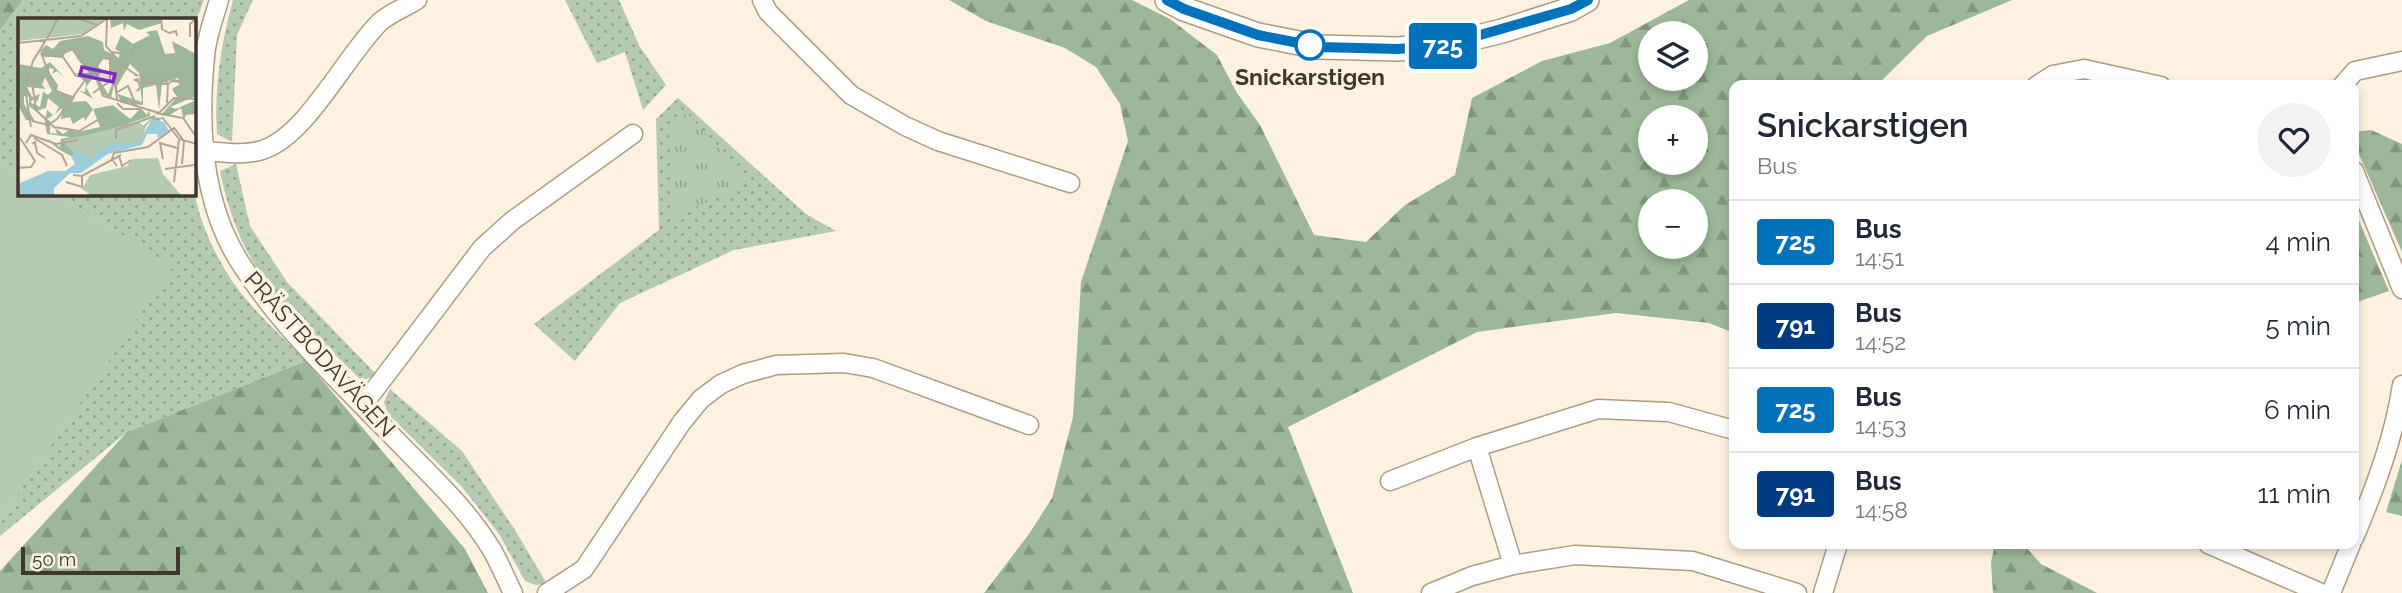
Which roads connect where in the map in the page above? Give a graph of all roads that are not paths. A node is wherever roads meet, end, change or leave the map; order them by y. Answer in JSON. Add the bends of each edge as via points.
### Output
{"nodes":[{"id":1,"x":219,"y":0,"type":"edge"},
{"id":2,"x":417,"y":0,"type":"edge"},
{"id":3,"x":762,"y":0,"type":"edge"},
{"id":4,"x":1587,"y":0,"type":"edge"},
{"id":5,"x":1176,"y":4,"type":"edge"},
{"id":6,"x":2402,"y":61,"type":"edge"},
{"id":7,"x":2045,"y":80,"type":"edge"},
{"id":8,"x":2134,"y":80,"type":"edge"},
{"id":9,"x":2347,"y":80,"type":"edge"},
{"id":10,"x":633,"y":134,"type":"dead end"},
{"id":11,"x":204,"y":151,"type":"junction"},
{"id":12,"x":1070,"y":183,"type":"dead end"},
{"id":13,"x":2359,"y":183,"type":"edge"},
{"id":14,"x":2402,"y":289,"type":"edge"},
{"id":15,"x":2402,"y":385,"type":"edge"},
{"id":16,"x":363,"y":405,"type":"junction"},
{"id":17,"x":1029,"y":425,"type":"dead end"},
{"id":18,"x":1729,"y":429,"type":"edge"},
{"id":19,"x":1477,"y":447,"type":"junction"},
{"id":20,"x":1390,"y":481,"type":"dead end"},
{"id":21,"x":2359,"y":526,"type":"edge"},
{"id":22,"x":1836,"y":549,"type":"edge"},
{"id":23,"x":2222,"y":549,"type":"edge"},
{"id":24,"x":2349,"y":549,"type":"edge"},
{"id":25,"x":1513,"y":565,"type":"junction"},
{"id":26,"x":513,"y":593,"type":"edge"},
{"id":27,"x":547,"y":593,"type":"edge"},
{"id":28,"x":1431,"y":593,"type":"edge"},
{"id":29,"x":1797,"y":593,"type":"edge"},
{"id":30,"x":1823,"y":593,"type":"edge"},
{"id":31,"x":2321,"y":593,"type":"edge"},
{"id":32,"x":2331,"y":593,"type":"edge"}],
"edges":[{"from":1,"to":11,"type":"street","name":"PRÄSTBODAVÄGEN","via":[[205,54]]},
{"from":2,"to":11,"type":"street","via":[[383,19],[278,143],[255,152]]},
{"from":3,"to":12,"type":"street","via":[[768,12],[851,95],[937,141]]},
{"from":4,"to":5,"type":"street","via":[[1502,31],[1422,49],[1319,47],[1258,35]]},
{"from":6,"to":9,"type":"street","via":[[2355,71]]},
{"from":7,"to":8,"type":"street","via":[[2084,69]]},
{"from":10,"to":16,"type":"street","via":[[482,248]]},
{"from":11,"to":16,"type":"street","name":"PRÄSTBODAVÄGEN","via":[[225,234],[242,266],[308,348]]},
{"from":13,"to":14,"type":"street"},
{"from":15,"to":21,"type":"street","via":[[2379,477]]},
{"from":16,"to":26,"type":"street","name":"PRÄSTBODAVÄGEN","via":[[455,499],[492,550]]},
{"from":17,"to":27,"type":"street","via":[[873,368],[844,363],[776,365],[743,374],[702,399],[584,569]]},
{"from":18,"to":19,"type":"street","via":[[1669,412],[1598,409]]},
{"from":19,"to":20,"type":"street"},
{"from":19,"to":25,"type":"street"},
{"from":22,"to":30,"type":"street"},
{"from":23,"to":31,"type":"street"},
{"from":24,"to":32,"type":"street"},
{"from":25,"to":28,"type":"street"},
{"from":25,"to":29,"type":"street","via":[[1575,555],[1693,561]]}]}
